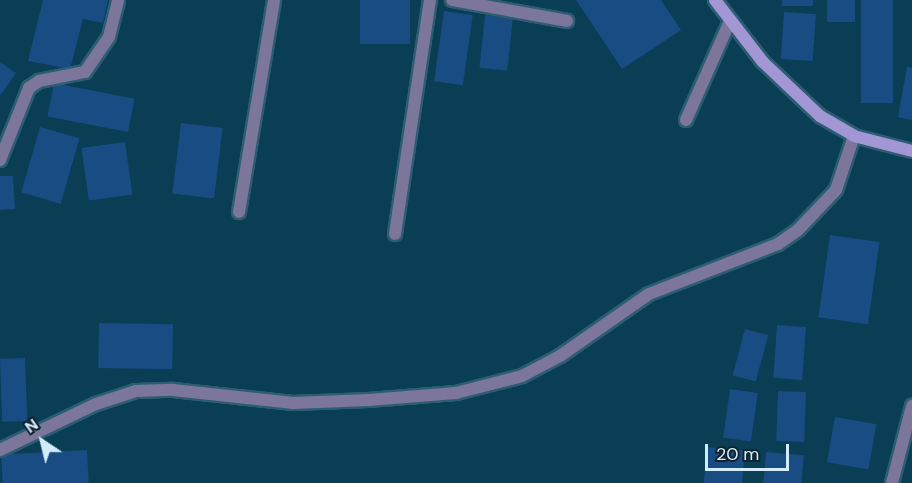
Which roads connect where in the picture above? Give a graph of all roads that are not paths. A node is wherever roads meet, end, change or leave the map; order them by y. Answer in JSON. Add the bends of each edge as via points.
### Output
{"nodes":[{"id":1,"x":118,"y":0,"type":"edge"},
{"id":2,"x":274,"y":0,"type":"edge"},
{"id":3,"x":430,"y":0,"type":"edge"},
{"id":4,"x":452,"y":0,"type":"edge"},
{"id":5,"x":715,"y":0,"type":"edge"},
{"id":6,"x":567,"y":21,"type":"dead end"},
{"id":7,"x":730,"y":21,"type":"junction"},
{"id":8,"x":686,"y":120,"type":"dead end"},
{"id":9,"x":854,"y":136,"type":"junction"},
{"id":10,"x":912,"y":151,"type":"edge"},
{"id":11,"x":0,"y":160,"type":"edge"},
{"id":12,"x":239,"y":212,"type":"dead end"},
{"id":13,"x":395,"y":234,"type":"dead end"},
{"id":14,"x":912,"y":406,"type":"edge"},
{"id":15,"x":0,"y":450,"type":"edge"},
{"id":16,"x":892,"y":483,"type":"edge"}],
"edges":[{"from":1,"to":11,"type":"street","via":[[109,37],[85,72],[39,81],[29,88]]},
{"from":2,"to":12,"type":"street"},
{"from":3,"to":13,"type":"street"},
{"from":4,"to":6,"type":"street"},
{"from":5,"to":7,"type":"street"},
{"from":7,"to":8,"type":"street"},
{"from":7,"to":9,"type":"street","via":[[792,91],[820,116]]},
{"from":9,"to":10,"type":"street"},
{"from":9,"to":15,"type":"street","via":[[836,190],[798,230],[778,244],[648,294],[560,356],[522,376],[456,393],[293,404],[173,390],[136,391],[70,416]]},
{"from":14,"to":16,"type":"street"}]}
